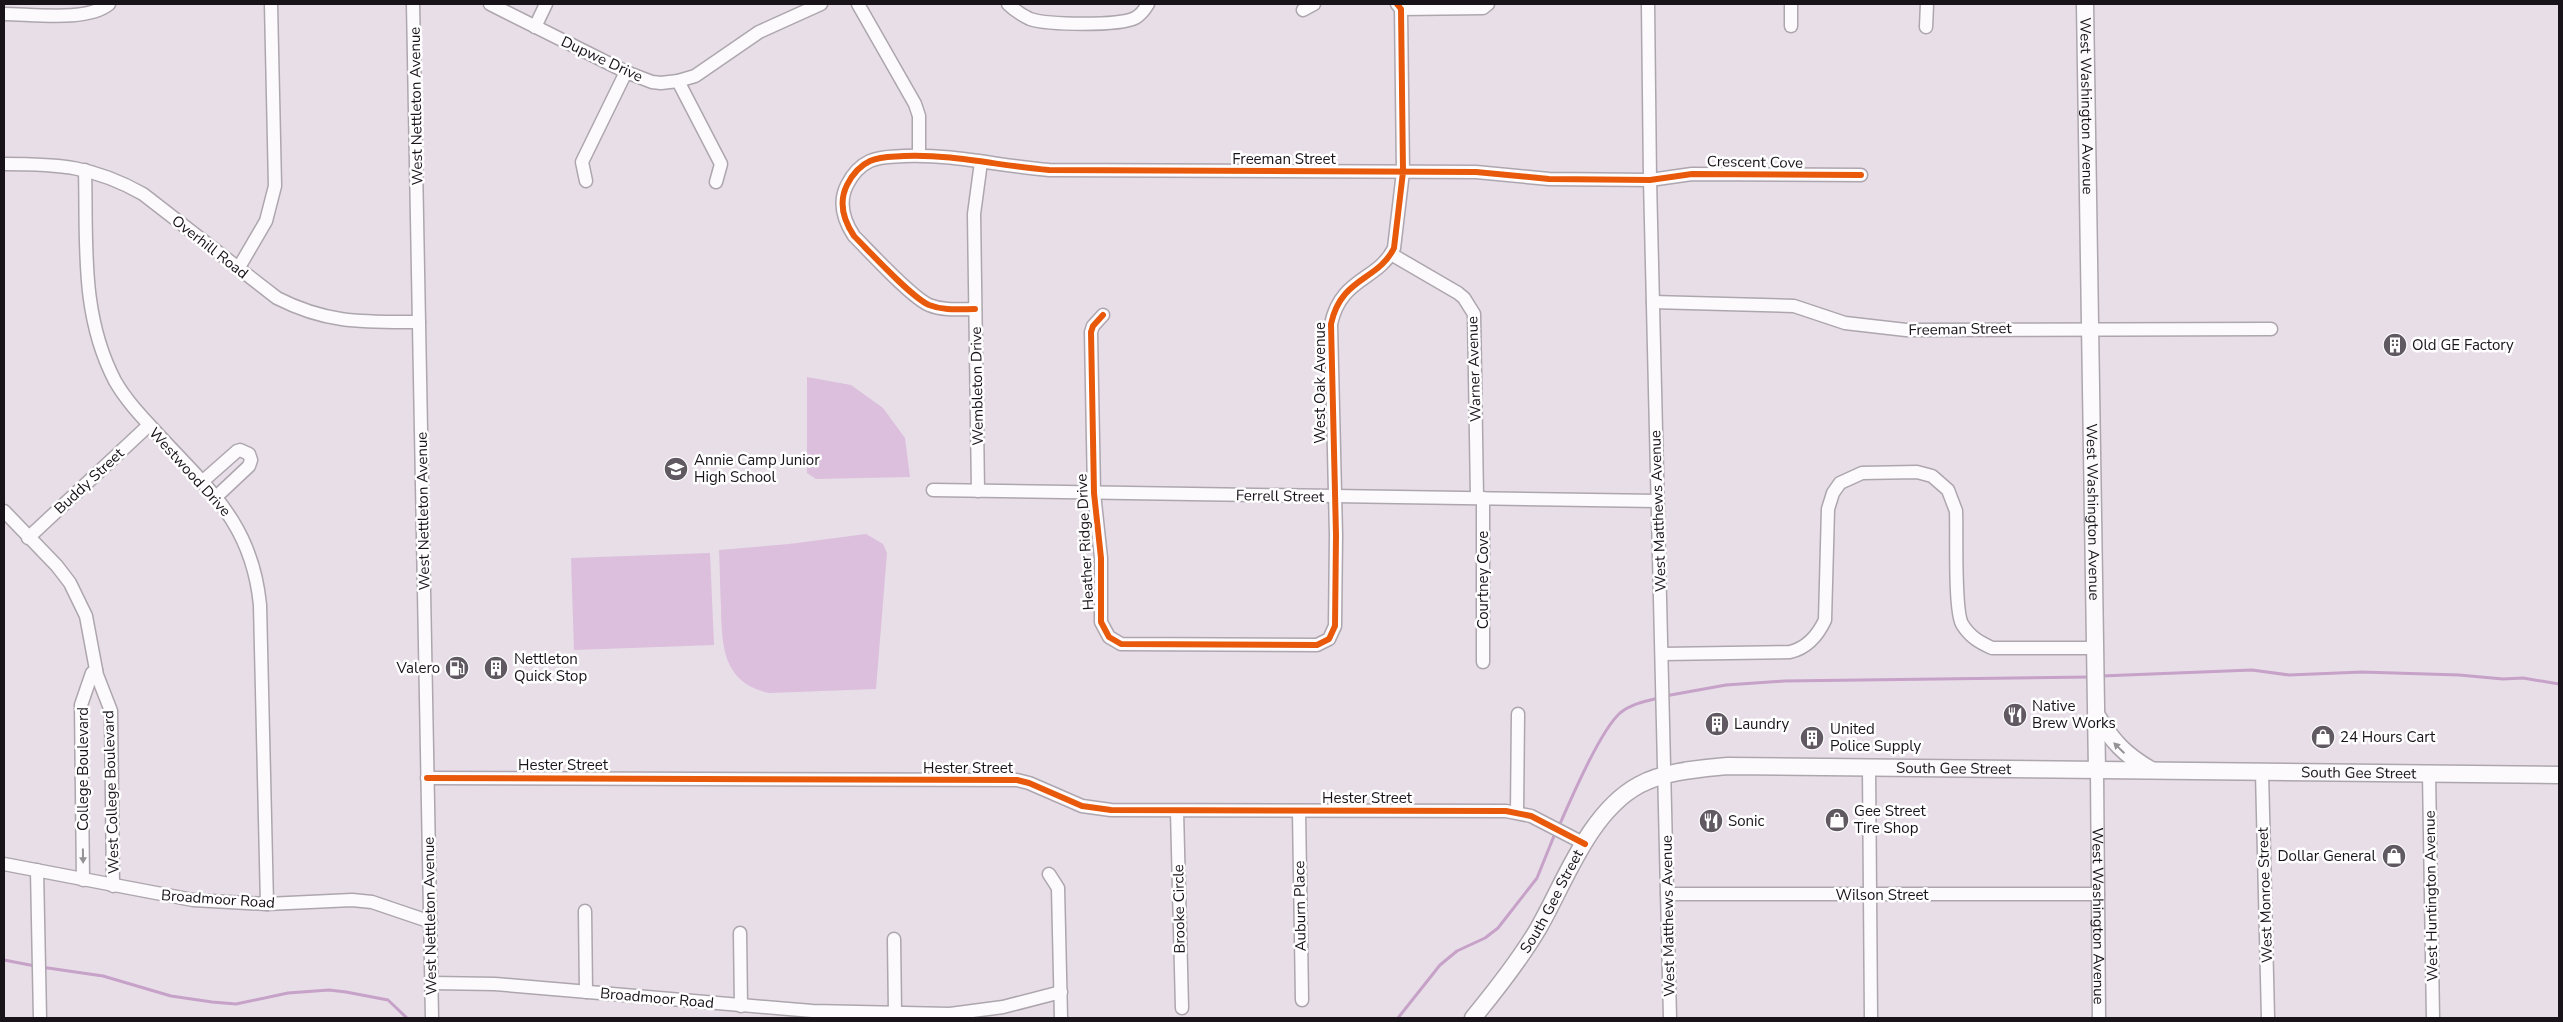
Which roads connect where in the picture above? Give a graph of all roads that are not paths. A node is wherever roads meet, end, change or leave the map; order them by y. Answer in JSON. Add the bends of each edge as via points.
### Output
{"nodes":[{"id":1,"x":109,"y":4,"type":"edge"},
{"id":2,"x":271,"y":4,"type":"edge"},
{"id":3,"x":414,"y":4,"type":"edge"},
{"id":4,"x":490,"y":4,"type":"edge"},
{"id":5,"x":546,"y":4,"type":"edge"},
{"id":6,"x":821,"y":4,"type":"edge"},
{"id":7,"x":858,"y":4,"type":"edge"},
{"id":8,"x":1008,"y":4,"type":"edge"},
{"id":9,"x":1488,"y":4,"type":"edge"},
{"id":10,"x":1648,"y":4,"type":"edge"},
{"id":11,"x":1791,"y":4,"type":"edge"},
{"id":12,"x":1927,"y":4,"type":"edge"},
{"id":13,"x":2085,"y":4,"type":"edge"},
{"id":14,"x":1147,"y":5,"type":"edge"},
{"id":15,"x":1399,"y":7,"type":"edge"},
{"id":16,"x":4,"y":14,"type":"edge"},
{"id":17,"x":1791,"y":26,"type":"dead end"},
{"id":18,"x":535,"y":27,"type":"junction"},
{"id":19,"x":1926,"y":27,"type":"dead end"},
{"id":20,"x":626,"y":72,"type":"junction"},
{"id":21,"x":678,"y":81,"type":"junction"},
{"id":22,"x":919,"y":155,"type":"junction"},
{"id":23,"x":981,"y":162,"type":"junction"},
{"id":24,"x":4,"y":164,"type":"edge"},
{"id":25,"x":85,"y":170,"type":"junction"},
{"id":26,"x":1403,"y":172,"type":"junction"},
{"id":27,"x":1861,"y":175,"type":"dead end"},
{"id":28,"x":1650,"y":180,"type":"junction"},
{"id":29,"x":586,"y":181,"type":"dead end"},
{"id":30,"x":716,"y":182,"type":"dead end"},
{"id":31,"x":1391,"y":254,"type":"junction"},
{"id":32,"x":238,"y":269,"type":"junction"},
{"id":33,"x":1653,"y":302,"type":"junction"},
{"id":34,"x":975,"y":309,"type":"junction"},
{"id":35,"x":1103,"y":315,"type":"dead end"},
{"id":36,"x":420,"y":322,"type":"junction"},
{"id":37,"x":2089,"y":328,"type":"junction"},
{"id":38,"x":2271,"y":329,"type":"dead end"},
{"id":39,"x":149,"y":425,"type":"junction"},
{"id":40,"x":203,"y":481,"type":"junction"},
{"id":41,"x":933,"y":490,"type":"dead end"},
{"id":42,"x":978,"y":491,"type":"junction"},
{"id":43,"x":1094,"y":493,"type":"junction"},
{"id":44,"x":1333,"y":496,"type":"junction"},
{"id":45,"x":216,"y":497,"type":"junction"},
{"id":46,"x":1480,"y":498,"type":"junction"},
{"id":47,"x":1657,"y":501,"type":"junction"},
{"id":48,"x":4,"y":511,"type":"edge"},
{"id":49,"x":28,"y":538,"type":"junction"},
{"id":50,"x":1329,"y":639,"type":"joint"},
{"id":51,"x":2094,"y":652,"type":"junction"},
{"id":52,"x":1662,"y":654,"type":"junction"},
{"id":53,"x":1483,"y":662,"type":"dead end"},
{"id":54,"x":96,"y":670,"type":"junction"},
{"id":55,"x":1518,"y":714,"type":"dead end"},
{"id":56,"x":2096,"y":715,"type":"junction"},
{"id":57,"x":1868,"y":768,"type":"junction"},
{"id":58,"x":2096,"y":771,"type":"junction"},
{"id":59,"x":2153,"y":771,"type":"junction"},
{"id":60,"x":2262,"y":772,"type":"junction"},
{"id":61,"x":2429,"y":773,"type":"junction"},
{"id":62,"x":1665,"y":775,"type":"junction"},
{"id":63,"x":2559,"y":775,"type":"edge"},
{"id":64,"x":427,"y":778,"type":"junction"},
{"id":65,"x":1177,"y":811,"type":"junction"},
{"id":66,"x":1299,"y":811,"type":"junction"},
{"id":67,"x":1517,"y":812,"type":"junction"},
{"id":68,"x":1578,"y":841,"type":"junction"},
{"id":69,"x":4,"y":864,"type":"edge"},
{"id":70,"x":37,"y":870,"type":"junction"},
{"id":71,"x":1049,"y":874,"type":"dead end"},
{"id":72,"x":83,"y":880,"type":"junction"},
{"id":73,"x":113,"y":886,"type":"junction"},
{"id":74,"x":1667,"y":894,"type":"junction"},
{"id":75,"x":1869,"y":894,"type":"junction"},
{"id":76,"x":2098,"y":894,"type":"junction"},
{"id":77,"x":267,"y":904,"type":"junction"},
{"id":78,"x":585,"y":911,"type":"dead end"},
{"id":79,"x":431,"y":922,"type":"junction"},
{"id":80,"x":740,"y":933,"type":"dead end"},
{"id":81,"x":894,"y":939,"type":"dead end"},
{"id":82,"x":432,"y":983,"type":"junction"},
{"id":83,"x":586,"y":992,"type":"junction"},
{"id":84,"x":1061,"y":992,"type":"junction"},
{"id":85,"x":1302,"y":1000,"type":"dead end"},
{"id":86,"x":741,"y":1006,"type":"junction"},
{"id":87,"x":1182,"y":1008,"type":"dead end"},
{"id":88,"x":432,"y":1013,"type":"edge"},
{"id":89,"x":895,"y":1013,"type":"junction"},
{"id":90,"x":40,"y":1018,"type":"edge"},
{"id":91,"x":1061,"y":1018,"type":"edge"},
{"id":92,"x":1473,"y":1018,"type":"edge"},
{"id":93,"x":1670,"y":1018,"type":"edge"},
{"id":94,"x":1871,"y":1018,"type":"edge"},
{"id":95,"x":2099,"y":1018,"type":"edge"},
{"id":96,"x":2268,"y":1018,"type":"edge"},
{"id":97,"x":2433,"y":1018,"type":"edge"}],
"edges":[{"from":1,"to":16,"type":"street","via":[[86,14]]},
{"from":2,"to":32,"type":"street","via":[[275,186],[266,221]]},
{"from":3,"to":36,"type":"street","name":"West Nettleton Avenue"},
{"from":4,"to":18,"type":"street","name":"Dupwe Drive"},
{"from":5,"to":18,"type":"street"},
{"from":6,"to":21,"type":"street","name":"Dupwe Drive","via":[[765,29],[694,76]]},
{"from":7,"to":22,"type":"street","via":[[919,116]]},
{"from":8,"to":14,"type":"street","via":[[1031,19],[1050,23],[1120,23],[1134,18]]},
{"from":9,"to":15,"type":"street","via":[[1482,8]]},
{"from":10,"to":28,"type":"street","name":"West Matthews Avenue"},
{"from":11,"to":17,"type":"street"},
{"from":12,"to":19,"type":"street"},
{"from":13,"to":37,"type":"main road","name":"West Washington Avenue"},
{"from":15,"to":26,"type":"street"},
{"from":18,"to":20,"type":"street","name":"Dupwe Drive"},
{"from":20,"to":21,"type":"street","name":"Dupwe Drive","via":[[652,82]]},
{"from":20,"to":29,"type":"street","via":[[582,162]]},
{"from":21,"to":30,"type":"street","via":[[721,164]]},
{"from":22,"to":23,"type":"street","name":"Freeman Street","via":[[951,156]]},
{"from":22,"to":34,"type":"street","name":"Freeman Street","via":[[871,160],[851,176],[843,198],[846,224],[854,236],[915,296],[945,309]]},
{"from":23,"to":26,"type":"street","name":"Freeman Street","via":[[1049,170]]},
{"from":23,"to":34,"type":"street","name":"Wembleton Drive","via":[[974,214]]},
{"from":24,"to":25,"type":"street","name":"Overhill Road","via":[[54,164]]},
{"from":25,"to":32,"type":"street","name":"Overhill Road","via":[[109,177],[143,194]]},
{"from":25,"to":39,"type":"street","name":"Westwood Drive","via":[[87,280],[91,313],[116,382]]},
{"from":26,"to":28,"type":"street","name":"Freeman Street"},
{"from":26,"to":31,"type":"street"},
{"from":27,"to":28,"type":"street","name":"Crescent Cove","via":[[1692,174]]},
{"from":28,"to":33,"type":"street","name":"West Matthews Avenue"},
{"from":31,"to":44,"type":"street","name":"West Oak Avenue","via":[[1349,288],[1333,312]]},
{"from":31,"to":46,"type":"street","name":"Warner Avenue","via":[[1458,293],[1474,314]]},
{"from":32,"to":36,"type":"street","name":"Overhill Road","via":[[277,298],[328,318],[350,322]]},
{"from":33,"to":37,"type":"street","name":"Freeman Street","via":[[1785,305],[1859,326],[1906,330]]},
{"from":33,"to":47,"type":"street","name":"West Matthews Avenue"},
{"from":34,"to":42,"type":"street","name":"Wembleton Drive"},
{"from":35,"to":43,"type":"street","name":"Heather Ridge Drive","via":[[1091,332]]},
{"from":36,"to":64,"type":"street","name":"West Nettleton Avenue"},
{"from":37,"to":38,"type":"street","name":"Freeman Street"},
{"from":37,"to":51,"type":"main road","name":"West Washington Avenue"},
{"from":39,"to":40,"type":"street","name":"Westwood Drive"},
{"from":39,"to":49,"type":"street","name":"Buddy Street"},
{"from":40,"to":45,"type":"street","name":"Westwood Drive"},
{"from":40,"to":45,"type":"street","via":[[237,451],[249,454],[249,466]]},
{"from":41,"to":42,"type":"street","name":"Ferrell Street"},
{"from":42,"to":43,"type":"street","name":"Ferrell Street"},
{"from":43,"to":44,"type":"street","name":"Ferrell Street"},
{"from":43,"to":50,"type":"street","name":"Heather Ridge Drive","via":[[1101,558],[1102,622],[1104,631],[1118,643],[1317,645]]},
{"from":44,"to":46,"type":"street","name":"Ferrell Street"},
{"from":44,"to":50,"type":"street","name":"West Oak Avenue","via":[[1335,626]]},
{"from":45,"to":77,"type":"street","name":"Westwood Drive","via":[[244,540],[259,590]]},
{"from":46,"to":47,"type":"street","name":"Ferrell Street"},
{"from":46,"to":53,"type":"street","name":"Courtney Cove"},
{"from":47,"to":52,"type":"street","name":"West Matthews Avenue"},
{"from":48,"to":49,"type":"street"},
{"from":49,"to":54,"type":"street","via":[[57,566],[76,595],[86,616]]},
{"from":51,"to":52,"type":"street","via":[[1992,648],[1968,633],[1959,614],[1954,499],[1936,478],[1917,472],[1862,473],[1850,477],[1834,490],[1828,509],[1825,620],[1820,632],[1806,646],[1790,652]]},
{"from":51,"to":56,"type":"main road","name":"West Washington Avenue"},
{"from":52,"to":62,"type":"street","name":"West Matthews Avenue"},
{"from":54,"to":72,"type":"street","name":"College Boulevard","one_way":true,"via":[[81,705]]},
{"from":54,"to":73,"type":"street","name":"West College Boulevard","via":[[111,711]]},
{"from":55,"to":67,"type":"street"},
{"from":56,"to":58,"type":"main road","name":"West Washington Avenue"},
{"from":59,"to":56,"type":"main road","one_way":true,"via":[[2130,758],[2114,743]]},
{"from":57,"to":58,"type":"main road","name":"South Gee Street"},
{"from":57,"to":62,"type":"main road","name":"South Gee Street","via":[[1728,766]]},
{"from":57,"to":75,"type":"street"},
{"from":58,"to":59,"type":"main road","name":"South Gee Street"},
{"from":58,"to":76,"type":"street","name":"West Washington Avenue"},
{"from":59,"to":60,"type":"main road","name":"South Gee Street"},
{"from":60,"to":61,"type":"main road","name":"South Gee Street"},
{"from":60,"to":96,"type":"street","name":"West Monroe Street"},
{"from":61,"to":63,"type":"main road","name":"South Gee Street"},
{"from":61,"to":97,"type":"street","name":"West Huntington Avenue"},
{"from":62,"to":68,"type":"main road","name":"South Gee Street","via":[[1639,785],[1613,803]]},
{"from":62,"to":74,"type":"street","name":"West Matthews Avenue"},
{"from":64,"to":65,"type":"street","name":"Hester Street","via":[[1016,780],[1082,806]]},
{"from":64,"to":79,"type":"street","name":"West Nettleton Avenue"},
{"from":65,"to":66,"type":"street","name":"Hester Street"},
{"from":65,"to":87,"type":"street","name":"Brooke Circle"},
{"from":66,"to":67,"type":"street","name":"Hester Street"},
{"from":66,"to":85,"type":"street","name":"Auburn Place"},
{"from":67,"to":68,"type":"street","name":"Hester Street"},
{"from":68,"to":92,"type":"main road","name":"South Gee Street","via":[[1537,930],[1502,983]]},
{"from":69,"to":70,"type":"street","name":"Broadmoor Road"},
{"from":70,"to":72,"type":"street","name":"Broadmoor Road"},
{"from":70,"to":90,"type":"street"},
{"from":71,"to":84,"type":"street","via":[[1058,888]]},
{"from":72,"to":73,"type":"street","name":"Broadmoor Road"},
{"from":73,"to":77,"type":"street","name":"Broadmoor Road","via":[[193,900]]},
{"from":74,"to":75,"type":"street","name":"Wilson Street"},
{"from":74,"to":93,"type":"street","name":"West Matthews Avenue"},
{"from":75,"to":76,"type":"street","name":"Wilson Street"},
{"from":75,"to":94,"type":"street"},
{"from":76,"to":95,"type":"street","name":"West Washington Avenue"},
{"from":77,"to":79,"type":"street","name":"Broadmoor Road","via":[[372,902]]},
{"from":78,"to":83,"type":"street"},
{"from":79,"to":82,"type":"street","name":"West Nettleton Avenue"},
{"from":80,"to":86,"type":"street"},
{"from":81,"to":89,"type":"street"},
{"from":82,"to":83,"type":"street","name":"Broadmoor Road","via":[[495,984]]},
{"from":82,"to":88,"type":"street","name":"West Nettleton Avenue"},
{"from":83,"to":86,"type":"street","name":"Broadmoor Road"},
{"from":84,"to":89,"type":"street","name":"Broadmoor Road","via":[[964,1012]]},
{"from":84,"to":91,"type":"street"},
{"from":86,"to":89,"type":"street","name":"Broadmoor Road"}]}
